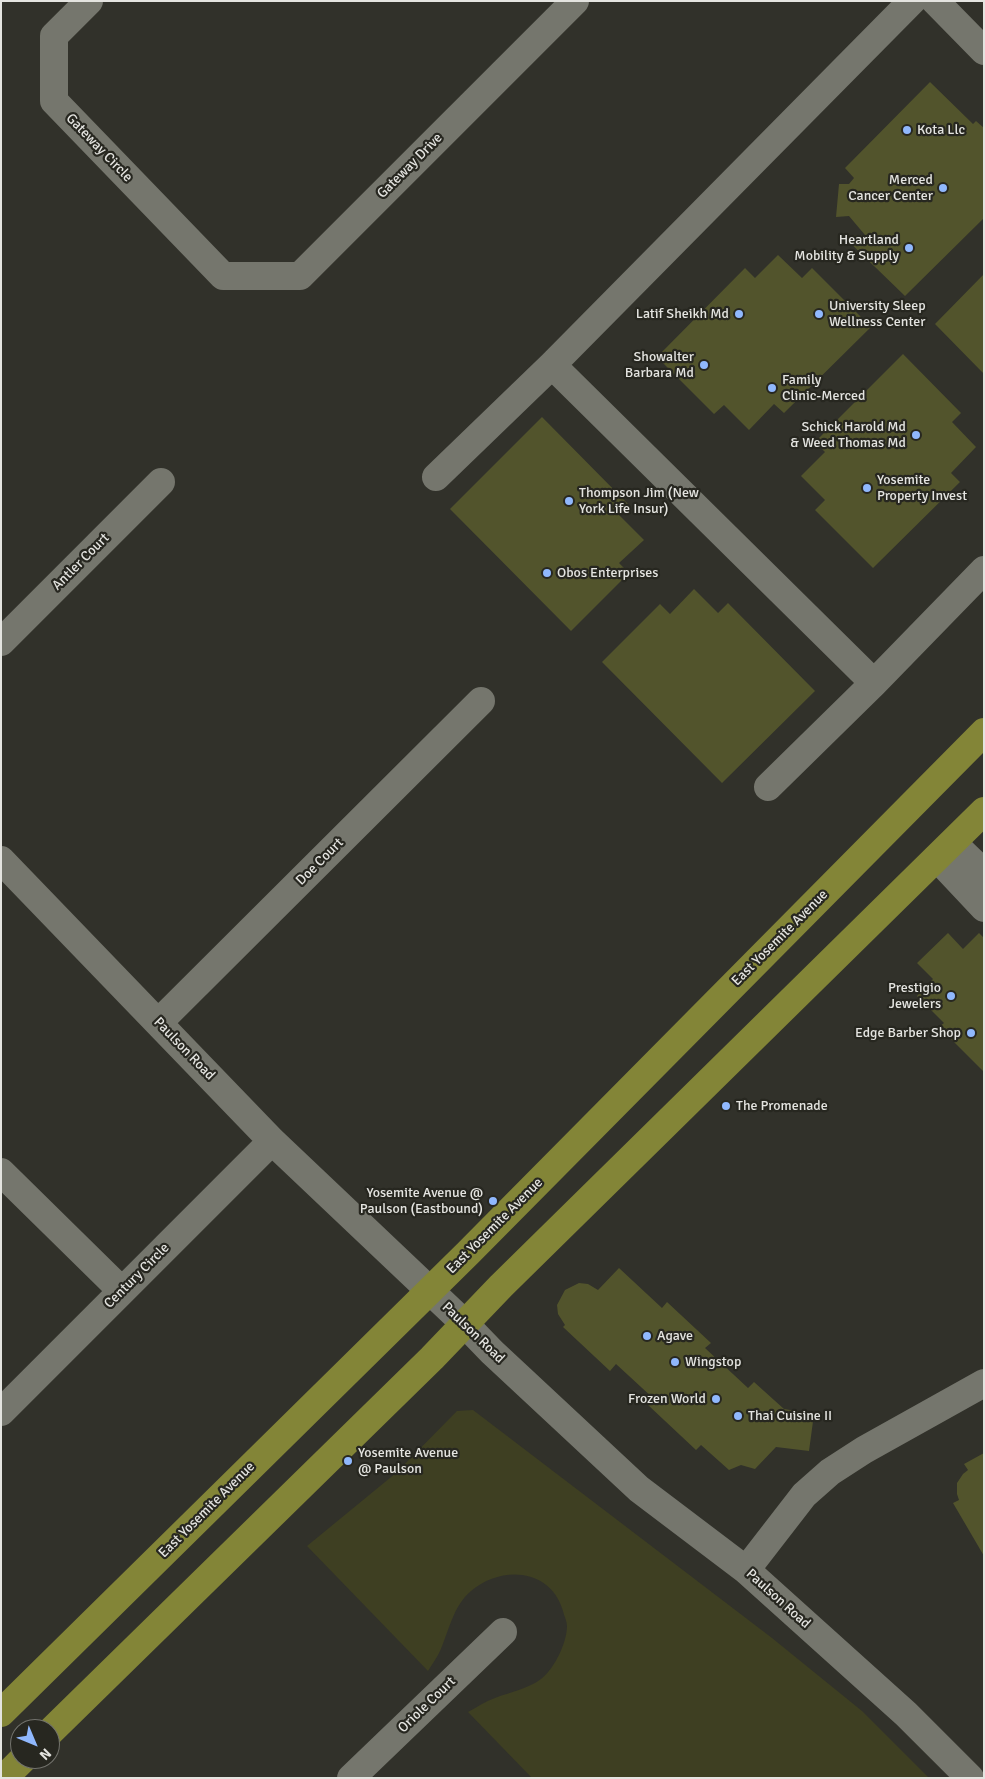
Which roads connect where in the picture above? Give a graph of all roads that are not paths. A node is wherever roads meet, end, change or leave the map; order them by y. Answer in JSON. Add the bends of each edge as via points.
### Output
{"nodes":[{"id":1,"x":89,"y":1,"type":"edge"},
{"id":2,"x":575,"y":1,"type":"edge"},
{"id":3,"x":912,"y":1,"type":"edge"},
{"id":4,"x":935,"y":1,"type":"edge"},
{"id":5,"x":984,"y":50,"type":"edge"},
{"id":6,"x":223,"y":276,"type":"joint"},
{"id":7,"x":552,"y":365,"type":"junction"},
{"id":8,"x":436,"y":477,"type":"dead end"},
{"id":9,"x":161,"y":482,"type":"dead end"},
{"id":10,"x":984,"y":570,"type":"edge"},
{"id":11,"x":1,"y":642,"type":"edge"},
{"id":12,"x":874,"y":683,"type":"junction"},
{"id":13,"x":481,"y":701,"type":"dead end"},
{"id":14,"x":984,"y":732,"type":"edge"},
{"id":15,"x":768,"y":787,"type":"dead end"},
{"id":16,"x":984,"y":811,"type":"edge"},
{"id":17,"x":945,"y":850,"type":"junction"},
{"id":18,"x":1,"y":860,"type":"edge"},
{"id":19,"x":984,"y":873,"type":"edge"},
{"id":20,"x":984,"y":908,"type":"edge"},
{"id":21,"x":159,"y":1022,"type":"junction"},
{"id":22,"x":272,"y":1141,"type":"junction"},
{"id":23,"x":1,"y":1172,"type":"edge"},
{"id":24,"x":122,"y":1291,"type":"junction"},
{"id":25,"x":430,"y":1291,"type":"junction"},
{"id":26,"x":464,"y":1323,"type":"junction"},
{"id":27,"x":984,"y":1383,"type":"edge"},
{"id":28,"x":1,"y":1412,"type":"edge"},
{"id":29,"x":746,"y":1570,"type":"junction"},
{"id":30,"x":503,"y":1632,"type":"dead end"},
{"id":31,"x":3,"y":1707,"type":"edge"},
{"id":32,"x":60,"y":1722,"type":"edge"},
{"id":33,"x":1,"y":1737,"type":"edge"},
{"id":34,"x":13,"y":1769,"type":"edge"},
{"id":35,"x":4,"y":1778,"type":"edge"},
{"id":36,"x":351,"y":1778,"type":"edge"},
{"id":37,"x":970,"y":1778,"type":"edge"}],
"edges":[{"from":1,"to":6,"type":"street","name":"Gateway Circle","via":[[54,36],[54,101]]},
{"from":2,"to":6,"type":"street","name":"Gateway Drive","via":[[300,276]]},
{"from":3,"to":7,"type":"street"},
{"from":4,"to":5,"type":"street"},
{"from":7,"to":8,"type":"street"},
{"from":7,"to":12,"type":"street"},
{"from":9,"to":11,"type":"street","name":"Antler Court"},
{"from":10,"to":12,"type":"street"},
{"from":12,"to":15,"type":"street"},
{"from":13,"to":21,"type":"street","name":"Doe Court"},
{"from":14,"to":25,"type":"main road","name":"East Yosemite Avenue"},
{"from":16,"to":17,"type":"main road"},
{"from":17,"to":19,"type":"street"},
{"from":17,"to":20,"type":"street"},
{"from":17,"to":26,"type":"main road"},
{"from":18,"to":21,"type":"street","name":"Paulson Road"},
{"from":21,"to":22,"type":"street","name":"Paulson Road"},
{"from":22,"to":24,"type":"street","name":"Century Circle"},
{"from":22,"to":25,"type":"street","name":"Paulson Road"},
{"from":23,"to":24,"type":"street"},
{"from":24,"to":28,"type":"street","name":"Century Circle"},
{"from":25,"to":26,"type":"street","name":"Paulson Road"},
{"from":25,"to":31,"type":"main road","name":"East Yosemite Avenue"},
{"from":26,"to":29,"type":"street","name":"Paulson Road","via":[[639,1489]]},
{"from":26,"to":32,"type":"main road"},
{"from":27,"to":29,"type":"street","via":[[830,1472],[804,1495]]},
{"from":29,"to":37,"type":"street","name":"Paulson Road","via":[[906,1714]]},
{"from":30,"to":36,"type":"street","name":"Oriole Court"},
{"from":31,"to":33,"type":"main road"},
{"from":34,"to":35,"type":"main road"}]}
